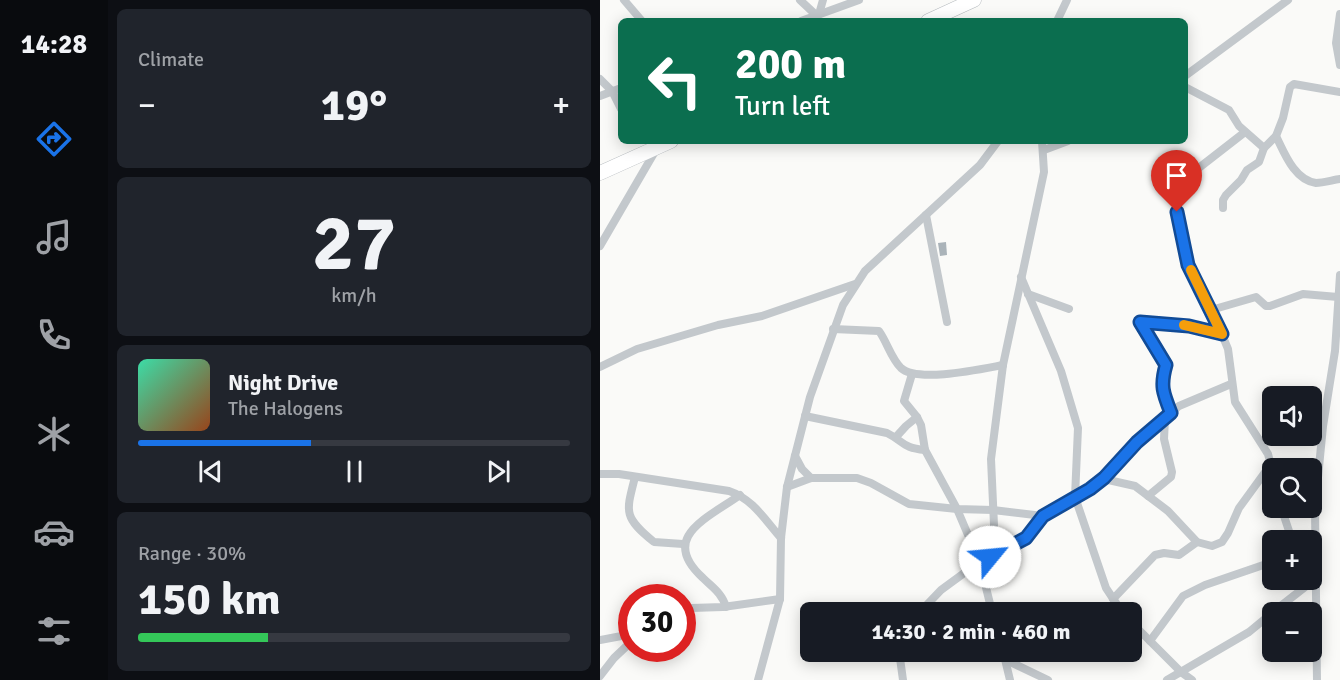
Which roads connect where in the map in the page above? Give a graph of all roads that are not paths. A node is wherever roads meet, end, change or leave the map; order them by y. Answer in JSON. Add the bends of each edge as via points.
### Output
{"nodes":[{"id":1,"x":624,"y":0,"type":"edge"},
{"id":2,"x":801,"y":0,"type":"edge"},
{"id":3,"x":823,"y":0,"type":"edge"},
{"id":4,"x":859,"y":0,"type":"edge"},
{"id":5,"x":974,"y":0,"type":"edge"},
{"id":6,"x":1066,"y":0,"type":"edge"},
{"id":7,"x":1288,"y":0,"type":"edge"},
{"id":8,"x":817,"y":14,"type":"junction"},
{"id":9,"x":1340,"y":14,"type":"edge"},
{"id":10,"x":639,"y":18,"type":"edge"},
{"id":11,"x":808,"y":18,"type":"edge"},
{"id":12,"x":935,"y":18,"type":"edge"},
{"id":13,"x":1058,"y":18,"type":"edge"},
{"id":14,"x":1340,"y":65,"type":"edge"},
{"id":15,"x":1188,"y":74,"type":"edge"},
{"id":16,"x":600,"y":79,"type":"edge"},
{"id":17,"x":618,"y":89,"type":"edge"},
{"id":18,"x":1188,"y":89,"type":"edge"},
{"id":19,"x":612,"y":92,"type":"junction"},
{"id":20,"x":1340,"y":92,"type":"edge"},
{"id":21,"x":600,"y":96,"type":"edge"},
{"id":22,"x":618,"y":103,"type":"edge"},
{"id":23,"x":1245,"y":132,"type":"junction"},
{"id":24,"x":1276,"y":136,"type":"junction"},
{"id":25,"x":653,"y":144,"type":"edge"},
{"id":26,"x":996,"y":144,"type":"edge"},
{"id":27,"x":1043,"y":145,"type":"edge"},
{"id":28,"x":1264,"y":148,"type":"junction"},
{"id":29,"x":600,"y":173,"type":"edge"},
{"id":30,"x":1340,"y":179,"type":"edge"},
{"id":31,"x":1223,"y":208,"type":"dead end"},
{"id":32,"x":926,"y":215,"type":"junction"},
{"id":33,"x":600,"y":246,"type":"edge"},
{"id":34,"x":1340,"y":275,"type":"edge"},
{"id":35,"x":1021,"y":277,"type":"junction"},
{"id":36,"x":855,"y":284,"type":"junction"},
{"id":37,"x":1028,"y":294,"type":"junction"},
{"id":38,"x":1338,"y":297,"type":"junction"},
{"id":39,"x":1069,"y":309,"type":"dead end"},
{"id":40,"x":1211,"y":310,"type":"junction"},
{"id":41,"x":947,"y":322,"type":"dead end"},
{"id":42,"x":833,"y":329,"type":"junction"},
{"id":43,"x":1222,"y":334,"type":"junction"},
{"id":44,"x":603,"y":364,"type":"edge"},
{"id":45,"x":1003,"y":365,"type":"junction"},
{"id":46,"x":912,"y":374,"type":"junction"},
{"id":47,"x":1232,"y":384,"type":"junction"},
{"id":48,"x":805,"y":416,"type":"junction"},
{"id":49,"x":1168,"y":416,"type":"junction"},
{"id":50,"x":917,"y":417,"type":"junction"},
{"id":51,"x":896,"y":438,"type":"junction"},
{"id":52,"x":925,"y":450,"type":"junction"},
{"id":53,"x":795,"y":456,"type":"junction"},
{"id":54,"x":1269,"y":458,"type":"edge"},
{"id":55,"x":600,"y":474,"type":"edge"},
{"id":56,"x":635,"y":477,"type":"junction"},
{"id":57,"x":811,"y":478,"type":"junction"},
{"id":58,"x":1104,"y":478,"type":"junction"},
{"id":59,"x":1262,"y":479,"type":"edge"},
{"id":60,"x":788,"y":487,"type":"junction"},
{"id":61,"x":740,"y":495,"type":"junction"},
{"id":62,"x":1148,"y":496,"type":"junction"},
{"id":63,"x":1075,"y":497,"type":"junction"},
{"id":64,"x":957,"y":509,"type":"junction"},
{"id":65,"x":993,"y":510,"type":"junction"},
{"id":66,"x":1043,"y":516,"type":"junction"},
{"id":67,"x":1314,"y":530,"type":"edge"},
{"id":68,"x":781,"y":538,"type":"junction"},
{"id":69,"x":1197,"y":542,"type":"junction"},
{"id":70,"x":683,"y":544,"type":"junction"},
{"id":71,"x":990,"y":557,"type":"junction"},
{"id":72,"x":980,"y":563,"type":"junction"},
{"id":73,"x":1262,"y":565,"type":"edge"},
{"id":74,"x":1301,"y":590,"type":"edge"},
{"id":75,"x":1314,"y":590,"type":"edge"},
{"id":76,"x":780,"y":599,"type":"junction"},
{"id":77,"x":1113,"y":599,"type":"junction"},
{"id":78,"x":930,"y":602,"type":"edge"},
{"id":79,"x":990,"y":602,"type":"edge"},
{"id":80,"x":1115,"y":602,"type":"edge"},
{"id":81,"x":1286,"y":602,"type":"edge"},
{"id":82,"x":726,"y":606,"type":"junction"},
{"id":83,"x":696,"y":608,"type":"edge"},
{"id":84,"x":1262,"y":621,"type":"edge"},
{"id":85,"x":1142,"y":633,"type":"edge"},
{"id":86,"x":618,"y":637,"type":"edge"},
{"id":87,"x":600,"y":640,"type":"edge"},
{"id":88,"x":1150,"y":641,"type":"junction"},
{"id":89,"x":618,"y":654,"type":"edge"},
{"id":90,"x":901,"y":662,"type":"edge"},
{"id":91,"x":1006,"y":662,"type":"edge"},
{"id":92,"x":1010,"y":662,"type":"edge"},
{"id":93,"x":1180,"y":672,"type":"junction"},
{"id":94,"x":600,"y":676,"type":"edge"},
{"id":95,"x":758,"y":680,"type":"edge"},
{"id":96,"x":903,"y":680,"type":"edge"},
{"id":97,"x":1010,"y":680,"type":"edge"},
{"id":98,"x":1048,"y":680,"type":"edge"},
{"id":99,"x":1167,"y":680,"type":"edge"},
{"id":100,"x":1192,"y":680,"type":"edge"},
{"id":101,"x":1317,"y":680,"type":"edge"}],
"edges":[{"from":1,"to":10,"type":"street"},
{"from":2,"to":8,"type":"street"},
{"from":3,"to":8,"type":"street"},
{"from":4,"to":8,"type":"street"},
{"from":5,"to":12,"type":"highway"},
{"from":6,"to":13,"type":"street"},
{"from":7,"to":15,"type":"street"},
{"from":8,"to":11,"type":"street"},
{"from":9,"to":14,"type":"street","via":[[1336,43]]},
{"from":16,"to":19,"type":"street"},
{"from":17,"to":19,"type":"street"},
{"from":18,"to":23,"type":"street","via":[[1229,110]]},
{"from":19,"to":21,"type":"street"},
{"from":19,"to":22,"type":"street"},
{"from":20,"to":24,"type":"street","via":[[1291,85]]},
{"from":23,"to":28,"type":"street"},
{"from":23,"to":40,"type":"street","via":[[1181,179],[1176,188],[1188,265]]},
{"from":24,"to":28,"type":"street"},
{"from":24,"to":30,"type":"street","via":[[1288,162],[1307,179],[1316,183]]},
{"from":25,"to":29,"type":"highway"},
{"from":25,"to":33,"type":"street"},
{"from":26,"to":32,"type":"street","via":[[980,165]]},
{"from":27,"to":35,"type":"street","via":[[1044,172]]},
{"from":28,"to":31,"type":"street","via":[[1258,162],[1246,170],[1226,195]]},
{"from":32,"to":36,"type":"street"},
{"from":32,"to":41,"type":"street"},
{"from":34,"to":38,"type":"street"},
{"from":35,"to":37,"type":"street"},
{"from":35,"to":45,"type":"street"},
{"from":36,"to":42,"type":"street"},
{"from":36,"to":44,"type":"street","via":[[762,316],[637,349]]},
{"from":37,"to":39,"type":"street"},
{"from":37,"to":63,"type":"street","via":[[1061,371],[1078,428]]},
{"from":38,"to":40,"type":"street","via":[[1303,294],[1266,306],[1256,297]]},
{"from":38,"to":67,"type":"street"},
{"from":40,"to":43,"type":"street"},
{"from":42,"to":46,"type":"street","via":[[879,332],[896,362]]},
{"from":42,"to":48,"type":"street"},
{"from":43,"to":47,"type":"street"},
{"from":43,"to":49,"type":"street","via":[[1189,326],[1140,322],[1166,365],[1161,383]]},
{"from":45,"to":46,"type":"street"},
{"from":45,"to":65,"type":"street","via":[[992,459]]},
{"from":46,"to":50,"type":"street","via":[[904,402]]},
{"from":47,"to":49,"type":"street","via":[[1179,406]]},
{"from":47,"to":54,"type":"street","via":[[1239,411]]},
{"from":48,"to":51,"type":"street"},
{"from":48,"to":53,"type":"street"},
{"from":49,"to":58,"type":"street"},
{"from":49,"to":62,"type":"street","via":[[1163,427],[1171,477]]},
{"from":50,"to":51,"type":"street"},
{"from":50,"to":52,"type":"street"},
{"from":51,"to":52,"type":"street","via":[[910,449]]},
{"from":52,"to":64,"type":"street"},
{"from":53,"to":57,"type":"street"},
{"from":53,"to":60,"type":"street"},
{"from":55,"to":56,"type":"street"},
{"from":56,"to":61,"type":"street"},
{"from":56,"to":70,"type":"street","via":[[627,507],[629,514],[654,542]]},
{"from":57,"to":60,"type":"street"},
{"from":57,"to":64,"type":"street","via":[[857,478],[909,504]]},
{"from":58,"to":62,"type":"street","via":[[1128,483]]},
{"from":58,"to":63,"type":"street"},
{"from":59,"to":69,"type":"street","via":[[1239,508],[1222,542],[1212,546]]},
{"from":60,"to":68,"type":"street"},
{"from":61,"to":68,"type":"street"},
{"from":61,"to":70,"type":"street","via":[[699,524]]},
{"from":62,"to":69,"type":"street"},
{"from":63,"to":66,"type":"street"},
{"from":63,"to":77,"type":"street"},
{"from":64,"to":65,"type":"street"},
{"from":64,"to":72,"type":"street"},
{"from":65,"to":66,"type":"street"},
{"from":65,"to":71,"type":"street"},
{"from":66,"to":71,"type":"street","via":[[1026,538]]},
{"from":68,"to":76,"type":"street"},
{"from":69,"to":77,"type":"street","via":[[1179,555],[1155,555]]},
{"from":70,"to":82,"type":"street","via":[[687,560],[722,595]]},
{"from":71,"to":72,"type":"street"},
{"from":72,"to":78,"type":"street"},
{"from":72,"to":79,"type":"street"},
{"from":73,"to":88,"type":"street","via":[[1188,592]]},
{"from":74,"to":81,"type":"street"},
{"from":75,"to":101,"type":"street"},
{"from":76,"to":82,"type":"street"},
{"from":76,"to":95,"type":"street"},
{"from":77,"to":80,"type":"street"},
{"from":82,"to":83,"type":"street"},
{"from":84,"to":93,"type":"street"},
{"from":85,"to":88,"type":"street"},
{"from":86,"to":87,"type":"street"},
{"from":88,"to":93,"type":"street"},
{"from":89,"to":94,"type":"street"},
{"from":90,"to":96,"type":"street"},
{"from":91,"to":97,"type":"street"},
{"from":92,"to":98,"type":"street"},
{"from":93,"to":99,"type":"street"},
{"from":93,"to":100,"type":"street"}]}
